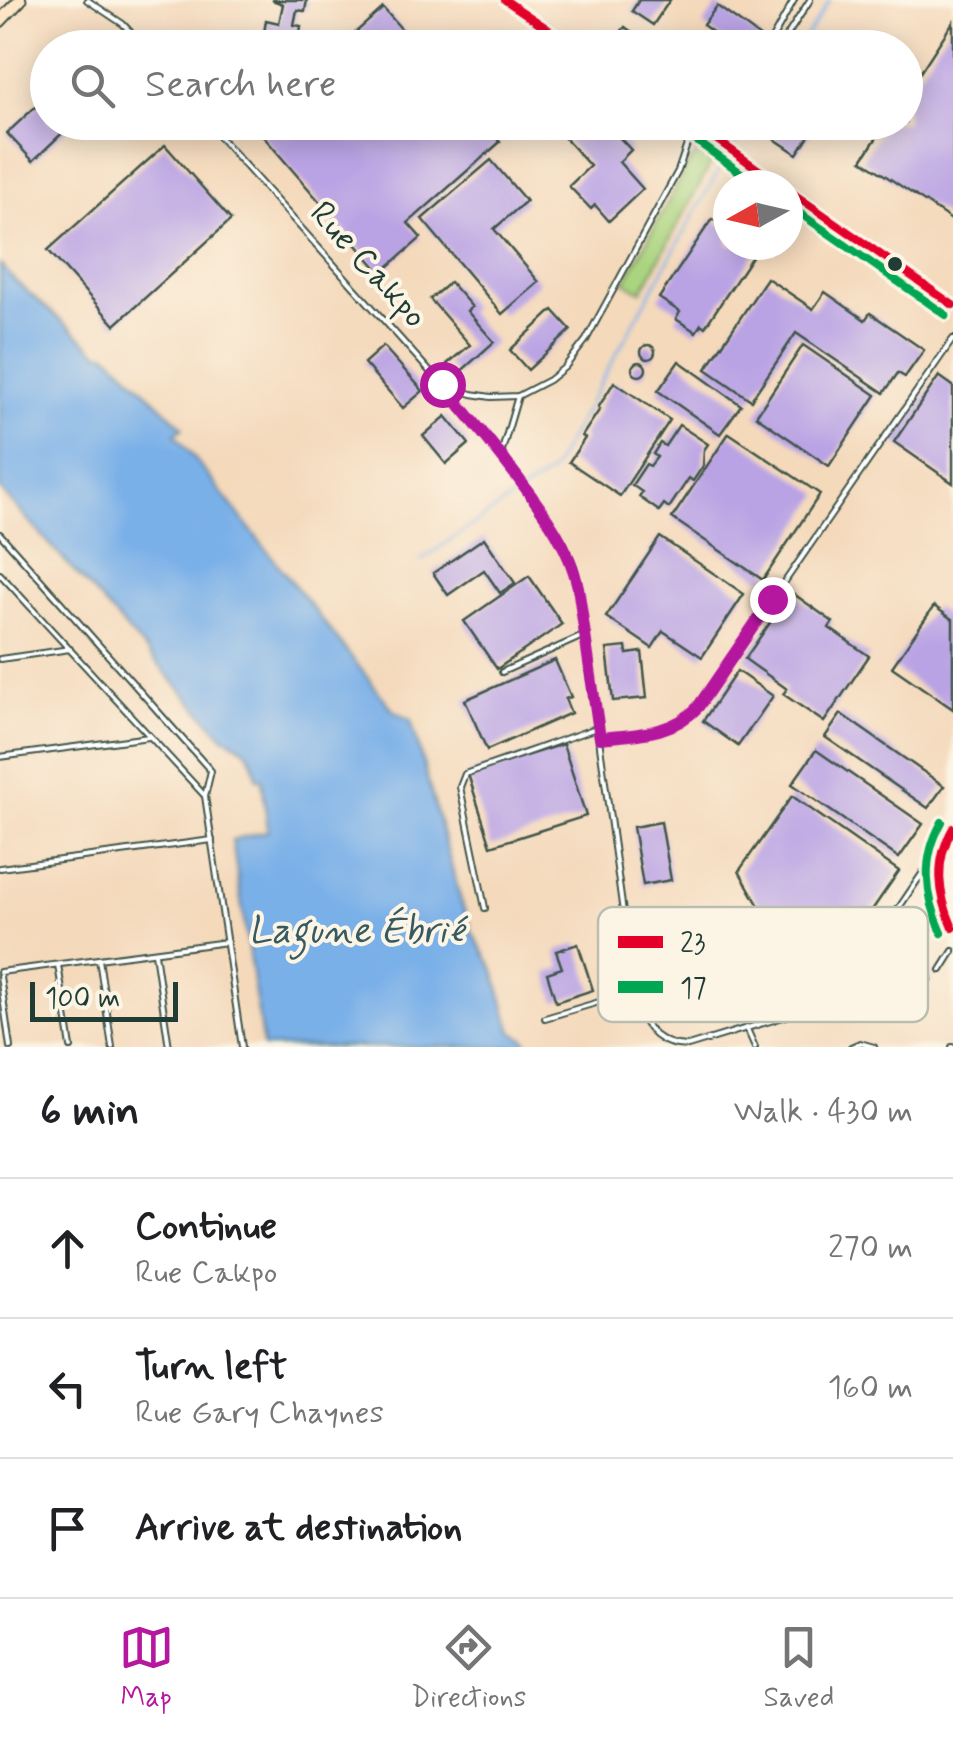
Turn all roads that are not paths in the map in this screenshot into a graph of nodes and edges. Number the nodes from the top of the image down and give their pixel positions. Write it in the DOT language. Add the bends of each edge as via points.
graph roads {
  1 [pos="20,0"];
  2 [pos="87,0"];
  3 [pos="505,0"];
  4 [pos="794,0"];
  5 [pos="810,0"];
  6 [pos="0,20"];
  7 [pos="128,30"];
  8 [pos="550,30"];
  9 [pos="777,30"];
  10 [pos="790,30"];
  11 [pos="222,140"];
  12 [pos="688,140"];
  13 [pos="715,140"];
  14 [pos="718,142"];
  15 [pos="759,170"];
  16 [pos="803,200"];
  17 [pos="953,305"];
  18 [pos="953,339"];
  19 [pos="442,384"];
  20 [pos="518,396"];
  21 [pos="501,454"];
  22 [pos="0,534"];
  23 [pos="0,574"];
  24 [pos="585,635"];
  25 [pos="70,650"];
  26 [pos="0,659"];
  27 [pos="502,672"];
  28 [pos="598,727"];
  29 [pos="151,736"];
  30 [pos="600,738"];
  31 [pos="0,757"];
  32 [pos="206,796"];
  33 [pos="953,828"];
  34 [pos="212,840"];
  35 [pos="943,842"];
  36 [pos="0,868"];
  37 [pos="622,907"];
  38 [pos="900,907"];
  39 [pos="485,908"];
  40 [pos="928,926"];
  41 [pos="953,927"];
  42 [pos="227,942"];
  43 [pos="155,952"];
  44 [pos="953,952"];
  45 [pos="100,959"];
  46 [pos="58,965"];
  47 [pos="940,970"];
  48 [pos="0,974"];
  49 [pos="598,1002"];
  50 [pos="545,1018"];
  51 [pos="645,1022"];
  52 [pos="770,1022"];
  53 [pos="748,1029"];
  54 [pos="10,1047"];
  55 [pos="70,1047"];
  56 [pos="112,1047"];
  57 [pos="168,1047"];
  58 [pos="242,1047"];
  59 [pos="755,1047"];
  60 [pos="850,1047"];
  61 [pos="874,1047"];
  1 -- 6 [label="main road"];
  2 -- 7 [label="lane"];
  3 -- 8 [label="street"];
  4 -- 9 [label="lane"];
  5 -- 10 [label="lane"];
  11 -- 19 [label="lane, Rue Cakpo"];
  12 -- 20 [label="lane" via="586,340 549,380"];
  13 -- 14 [label="street"];
  14 -- 15 [label="street"];
  16 -- 17 [label="street"];
  18 -- 30 [label="lane" via="698,707 674,726"];
  19 -- 20 [label="lane" via="472,394"];
  19 -- 21 [label="lane, Rue Cakpo"];
  20 -- 21 [label="lane"];
  21 -- 24 [label="lane, Rue Cakpo" via="563,542 574,566"];
  22 -- 32 [label="lane" via="206,764"];
  23 -- 25 [label="lane"];
  24 -- 27 [label="lane"];
  24 -- 28 [label="lane, Rue Cakpo"];
  25 -- 26 [label="lane"];
  25 -- 29 [label="lane"];
  28 -- 30 [label="lane, Rue Cakpo"];
  28 -- 39 [label="lane" via="461,780"];
  29 -- 31 [label="lane"];
  29 -- 32 [label="lane"];
  30 -- 37 [label="lane, Rue Cakpo"];
  32 -- 34 [label="lane"];
  33 -- 35 [label="street"];
  34 -- 36 [label="lane"];
  34 -- 42 [label="lane"];
  35 -- 38 [label="lane, Rue Cakpo"];
  35 -- 41 [label="street" via="940,886"];
  40 -- 41 [label="lane"];
  42 -- 43 [label="lane"];
  42 -- 58 [label="lane"];
  43 -- 45 [label="lane"];
  43 -- 57 [label="lane"];
  44 -- 47 [label="lane"];
  45 -- 46 [label="lane"];
  45 -- 56 [label="lane"];
  46 -- 48 [label="lane"];
  46 -- 55 [label="lane"];
  48 -- 54 [label="lane"];
  49 -- 50 [label="lane"];
  51 -- 53 [label="lane, Rue Cakpo" via="675,1046"];
  52 -- 53 [label="lane, Rue Cakpo"];
  53 -- 59 [label="lane"];
  60 -- 61 [label="lane"];
}
